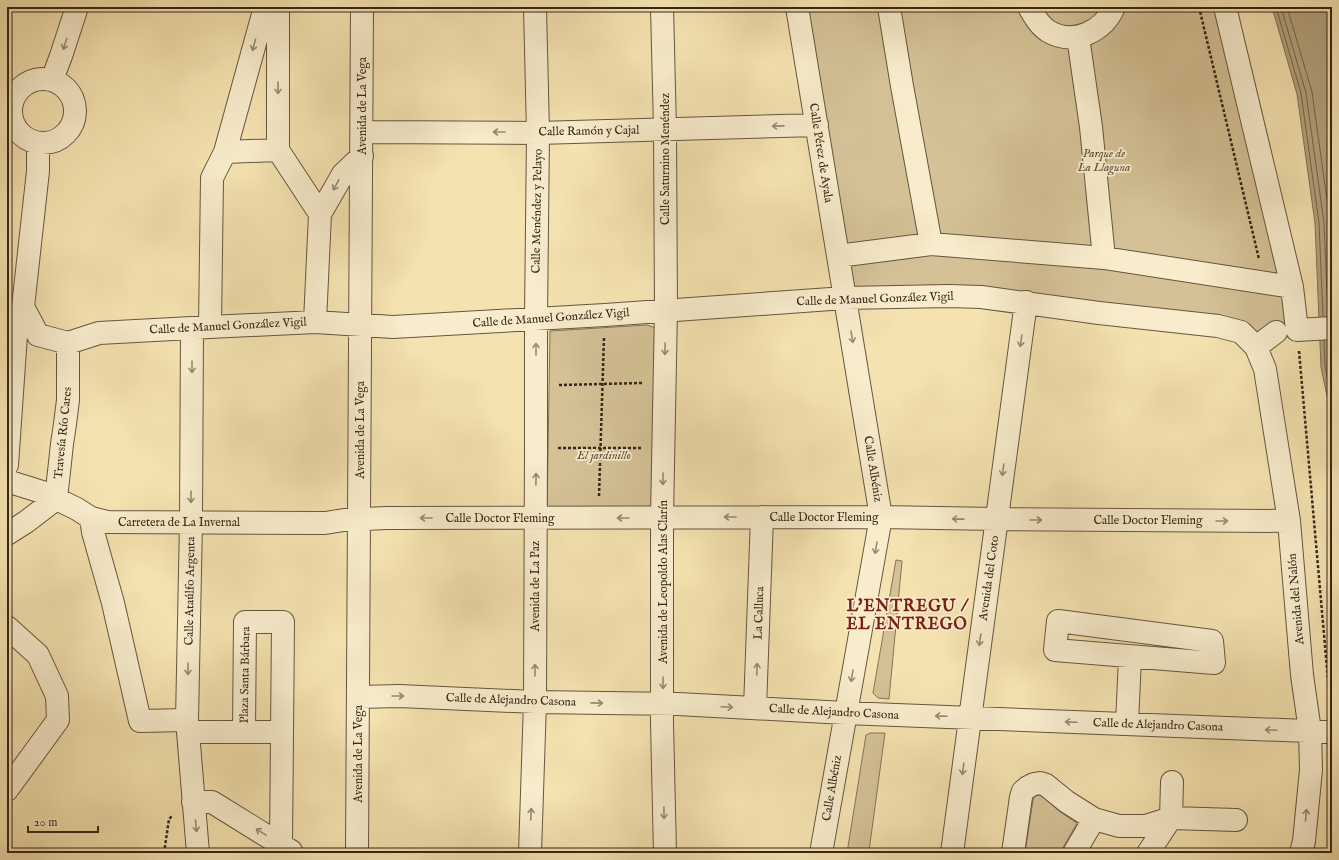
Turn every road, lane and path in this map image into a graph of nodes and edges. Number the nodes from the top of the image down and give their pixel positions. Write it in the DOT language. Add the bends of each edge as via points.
graph roads {
  1 [pos="77,7"];
  2 [pos="265,7"];
  3 [pos="278,7"];
  4 [pos="362,7"];
  5 [pos="535,7"];
  6 [pos="662,7"];
  7 [pos="797,7"];
  8 [pos="889,7"];
  9 [pos="1029,7"];
  10 [pos="1114,7"];
  11 [pos="1199,7"];
  12 [pos="1225,7"];
  13 [pos="1078,37"];
  14 [pos="52,80"];
  15 [pos="9,115"];
  16 [pos="817,125"];
  17 [pos="665,129"];
  18 [pos="362,132"];
  19 [pos="538,133"];
  20 [pos="38,143"];
  21 [pos="278,150"];
  22 [pos="225,152"];
  23 [pos="362,156"];
  24 [pos="320,214"];
  25 [pos="931,244"];
  26 [pos="838,256"];
  27 [pos="1104,258"];
  28 [pos="1265,283"];
  29 [pos="1292,287"];
  30 [pos="845,298"];
  31 [pos="1026,302"];
  32 [pos="23,307"];
  33 [pos="666,310"];
  34 [pos="605,315"];
  35 [pos="536,319"];
  36 [pos="315,322"];
  37 [pos="361,325"];
  38 [pos="201,327"];
  39 [pos="1332,328"];
  40 [pos="1286,331"];
  41 [pos="68,343"];
  42 [pos="1256,347"];
  43 [pos="664,383"];
  44 [pos="603,384"];
  45 [pos="536,385"];
  46 [pos="536,447"];
  47 [pos="664,447"];
  48 [pos="601,448"];
  49 [pos="7,465"];
  50 [pos="7,481"];
  51 [pos="56,499"];
  52 [pos="762,517"];
  53 [pos="881,517"];
  54 [pos="91,518"];
  55 [pos="359,518"];
  56 [pos="535,518"];
  57 [pos="599,518"];
  58 [pos="662,518"];
  59 [pos="997,519"];
  60 [pos="1289,521"];
  61 [pos="191,522"];
  62 [pos="7,534"];
  63 [pos="7,627"];
  64 [pos="1130,657"];
  65 [pos="359,697"];
  66 [pos="1330,698"];
  67 [pos="534,702"];
  68 [pos="663,704"];
  69 [pos="755,708"];
  70 [pos="845,713"];
  71 [pos="970,717"];
  72 [pos="1127,724"];
  73 [pos="187,726"];
  74 [pos="244,731"];
  75 [pos="1310,731"];
  76 [pos="282,732"];
  77 [pos="1332,732"];
  78 [pos="1172,782"];
  79 [pos="7,790"];
  80 [pos="194,802"];
  81 [pos="1171,818"];
  82 [pos="1094,819"];
  83 [pos="1236,820"];
  84 [pos="288,849"];
  85 [pos="198,853"];
  86 [pos="357,853"];
  87 [pos="530,853"];
  88 [pos="665,853"];
  89 [pos="821,853"];
  90 [pos="952,853"];
  91 [pos="1013,853"];
  92 [pos="1074,853"];
  93 [pos="1148,853"];
  94 [pos="1301,853"];
  1 -- 14 [label="street, one-way"];
  2 -- 22 [label="street, Calle Ataúlfo Argenta, one-way"];
  3 -- 21 [label="street, one-way"];
  4 -- 18 [label="street, Avenida de La Vega"];
  5 -- 19 [label="street, Calle Menéndez y Pelayo"];
  6 -- 17 [label="street, Calle Saturnino Menéndez"];
  7 -- 16 [label="street, Calle Pérez de Ayala"];
  8 -- 25 [label="street"];
  9 -- 13 [label="street" via="1036,21 1048,31"];
  10 -- 13 [label="street" via="1106,22 1093,32"];
  11 -- 28 [label="path"];
  12 -- 29 [label="street"];
  13 -- 27 [label="street" via="1091,127"];
  14 -- 15 [label="street" via="39,79 22,87 12,102"];
  14 -- 20 [label="street" via="71,95 75,107 74,120 68,131 58,140"];
  15 -- 20 [label="street" via="14,127 23,136"];
  16 -- 17 [label="street, Calle Ramón y Cajal, one-way"];
  16 -- 26 [label="street, Calle Pérez de Ayala"];
  17 -- 19 [label="street, Calle Ramón y Cajal"];
  17 -- 33 [label="street, Calle Saturnino Menéndez"];
  19 -- 18 [label="street, Calle Ramón y Cajal, one-way"];
  18 -- 23 [label="street, Avenida de La Vega"];
  19 -- 35 [label="street, Calle Menéndez y Pelayo"];
  20 -- 32 [label="street" via="38,170"];
  21 -- 22 [label="street"];
  21 -- 24 [label="street"];
  22 -- 38 [label="street, Calle Ataúlfo Argenta" via="212,178"];
  23 -- 24 [label="street, one-way" via="343,174"];
  23 -- 37 [label="street, Avenida de La Vega"];
  24 -- 36 [label="street"];
  25 -- 26 [label="street"];
  25 -- 27 [label="street"];
  26 -- 30 [label="street, Calle Pérez de Ayala"];
  27 -- 28 [label="street"];
  28 -- 29 [label="street"];
  29 -- 40 [label="street"];
  30 -- 31 [label="street, Calle de Manuel González Vigil" via="949,296"];
  30 -- 33 [label="street, Calle de Manuel González Vigil"];
  30 -- 53 [label="street, Calle Albéniz, one-way"];
  31 -- 42 [label="street, Calle de Manuel González Vigil" via="1218,326 1241,332"];
  31 -- 59 [label="street, Avenida del Coto, one-way"];
  32 -- 41 [label="street" via="38,335"];
  32 -- 49 [label="street" via="16,336"];
  33 -- 34 [label="street, Calle de Manuel González Vigil"];
  33 -- 43 [label="street, Avenida de Leopoldo Alas Clarín, one-way"];
  34 -- 35 [label="street, Calle de Manuel González Vigil"];
  34 -- 44 [label="path"];
  35 -- 37 [label="street, Calle de Manuel González Vigil" via="393,327"];
  45 -- 35 [label="street, Avenida de La Paz, one-way"];
  36 -- 37 [label="street, Calle de Manuel González Vigil"];
  36 -- 38 [label="street, Calle de Manuel González Vigil"];
  37 -- 55 [label="street, Avenida de La Vega"];
  38 -- 41 [label="street, Calle de Manuel González Vigil" via="99,333"];
  38 -- 61 [label="street, Calle Ataúlfo Argenta, one-way"];
  39 -- 40 [label="street"];
  40 -- 42 [label="street"];
  40 -- 66 [label="path"];
  41 -- 51 [label="street, Travesía Río Cares" via="68,400"];
  42 -- 60 [label="street, Avenida del Nalón" via="1264,369"];
  43 -- 44 [label="path"];
  43 -- 47 [label="street, Avenida de Leopoldo Alas Clarín"];
  44 -- 45 [label="path"];
  44 -- 48 [label="path"];
  45 -- 46 [label="street, Avenida de La Paz"];
  46 -- 48 [label="path"];
  56 -- 46 [label="street, Avenida de La Paz, one-way"];
  47 -- 48 [label="path"];
  47 -- 58 [label="street, Avenida de Leopoldo Alas Clarín, one-way"];
  48 -- 57 [label="path"];
  50 -- 51 [label="street, Carretera de La Invernal"];
  51 -- 54 [label="street, Carretera de La Invernal"];
  51 -- 62 [label="street"];
  52 -- 53 [label="street, Calle Doctor Fleming"];
  52 -- 58 [label="street, Calle Doctor Fleming, one-way"];
  69 -- 52 [label="street, La Calluca, one-way"];
  59 -- 53 [label="street, Calle Doctor Fleming, one-way"];
  53 -- 70 [label="street, Calle Albéniz, one-way"];
  54 -- 61 [label="street, Carretera de La Invernal" via="107,522"];
  54 -- 73 [label="street, Plaza Santa Bárbara" via="92,532 113,603 140,721"];
  56 -- 55 [label="street, Calle Doctor Fleming, one-way"];
  55 -- 61 [label="street, Carretera de La Invernal" via="324,523"];
  55 -- 65 [label="street, Avenida de La Vega"];
  56 -- 57 [label="street, Calle Doctor Fleming"];
  67 -- 56 [label="street, Avenida de La Paz, one-way"];
  58 -- 57 [label="street, Calle Doctor Fleming, one-way"];
  58 -- 68 [label="street, Avenida de Leopoldo Alas Clarín, one-way"];
  59 -- 60 [label="street, Calle Doctor Fleming, one-way"];
  59 -- 71 [label="street, Avenida del Coto, one-way"];
  60 -- 75 [label="street, Avenida del Nalón" via="1302,675"];
  61 -- 73 [label="street, Calle Ataúlfo Argenta, one-way"];
  63 -- 79 [label="street" via="38,655 57,696 58,720"];
  64 -- 64 [label="street" via="1145,658 1214,663 1212,641 1058,620 1055,650"];
  64 -- 72 [label="street"];
  65 -- 67 [label="street, Calle de Alejandro Casona, one-way" via="399,696"];
  65 -- 86 [label="street, Avenida de La Vega"];
  67 -- 68 [label="street, Calle de Alejandro Casona, one-way"];
  87 -- 67 [label="street, Avenida de La Paz, one-way"];
  68 -- 69 [label="street, Calle de Alejandro Casona, one-way"];
  68 -- 88 [label="street, Avenida de Leopoldo Alas Clarín, one-way"];
  69 -- 70 [label="street, Calle de Alejandro Casona"];
  71 -- 70 [label="street, Calle de Alejandro Casona, one-way"];
  70 -- 89 [label="street, Calle Albéniz"];
  72 -- 71 [label="street, Calle de Alejandro Casona, one-way"];
  71 -- 90 [label="street, Avenida del Coto, one-way"];
  75 -- 72 [label="street, Calle de Alejandro Casona, one-way"];
  73 -- 74 [label="street, Plaza Santa Bárbara"];
  73 -- 80 [label="street, Calle Ataúlfo Argenta"];
  74 -- 76 [label="street, Plaza Santa Bárbara"];
  74 -- 76 [label="street, Plaza Santa Bárbara" via="245,622 283,622"];
  75 -- 77 [label="street, Calle de Alejandro Casona"];
  94 -- 75 [label="street, Avenida del Nalón, one-way" via="1311,770"];
  76 -- 84 [label="street, Plaza Santa Bárbara"];
  78 -- 81 [label="street"];
  84 -- 80 [label="street, Plaza Santa Bárbara, one-way" via="212,802"];
  80 -- 85 [label="street, Calle Ataúlfo Argenta, one-way"];
  81 -- 82 [label="street" via="1146,826 1119,826"];
  81 -- 83 [label="street"];
  81 -- 93 [label="street"];
  82 -- 91 [label="street" via="1046,785 1034,784 1023,791 1021,797"];
  82 -- 92 [label="street"];
}
